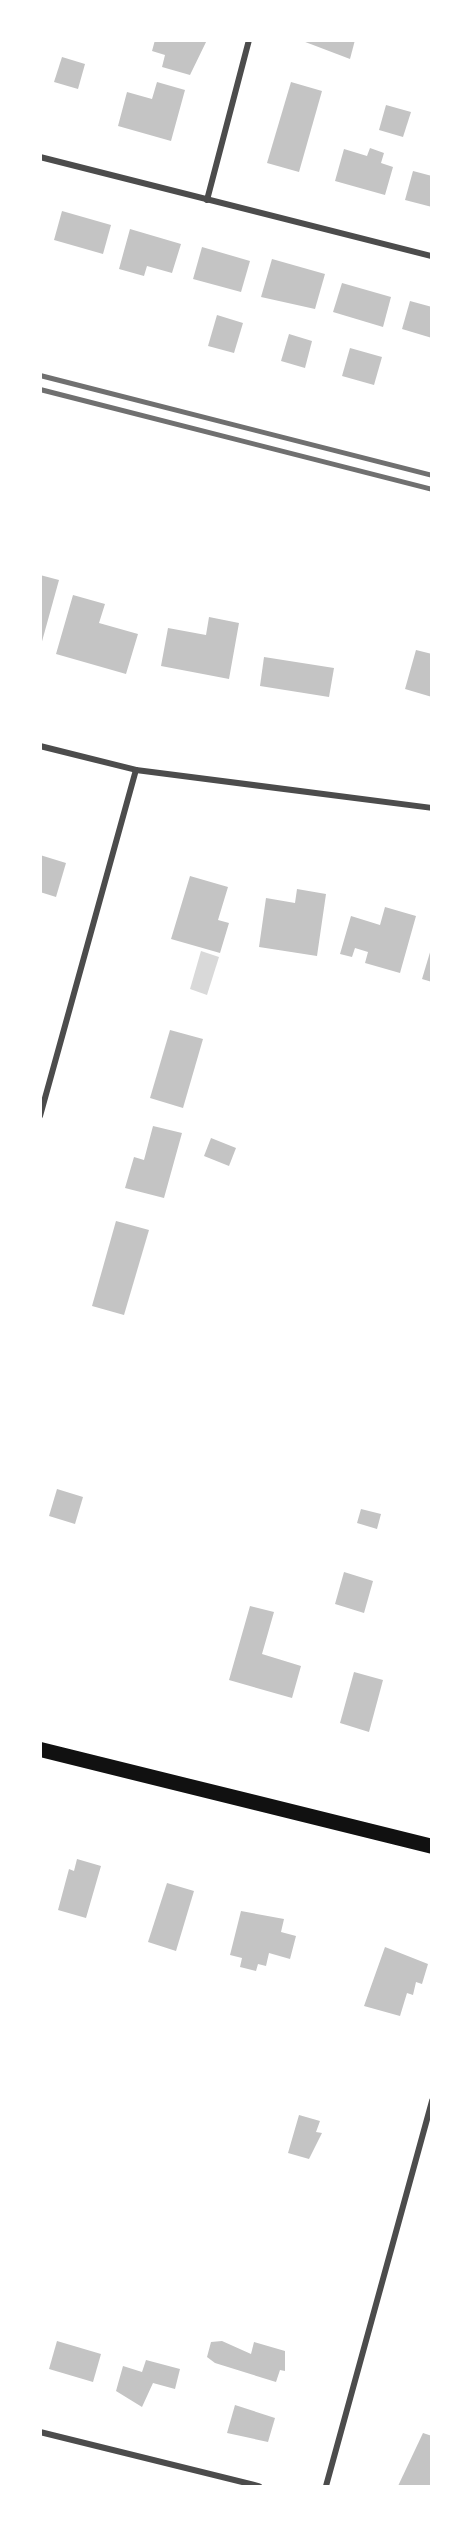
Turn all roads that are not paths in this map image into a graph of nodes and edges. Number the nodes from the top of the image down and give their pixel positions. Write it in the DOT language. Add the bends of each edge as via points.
graph roads {
  1 [pos="249,40"];
  2 [pos="40,156"];
  3 [pos="207,200"];
  4 [pos="432,256"];
  5 [pos="40,746"];
  6 [pos="136,770"];
  7 [pos="432,808"];
  8 [pos="40,1116"];
  9 [pos="40,1749"];
  10 [pos="432,1846"];
  11 [pos="432,2100"];
  12 [pos="40,2432"];
  13 [pos="259,2487"];
  14 [pos="326,2487"];
  1 -- 3 [label="street"];
  2 -- 3 [label="street"];
  3 -- 4 [label="street"];
  5 -- 6 [label="street"];
  6 -- 7 [label="street"];
  6 -- 8 [label="street"];
  9 -- 10 [label="main road"];
  11 -- 14 [label="street"];
  12 -- 13 [label="street"];
}
